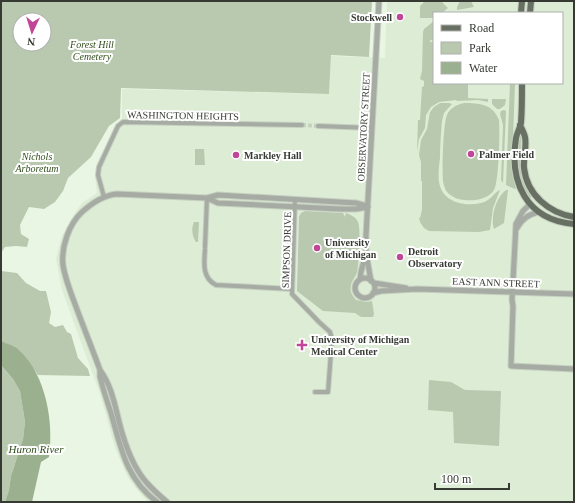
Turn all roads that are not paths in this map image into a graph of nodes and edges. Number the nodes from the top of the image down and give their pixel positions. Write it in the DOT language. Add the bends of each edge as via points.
graph roads {
  1 [pos="379,1"];
  2 [pos="522,1"];
  3 [pos="531,1"];
  4 [pos="521,12"];
  5 [pos="530,12"];
  6 [pos="522,84"];
  7 [pos="302,125"];
  8 [pos="520,125"];
  9 [pos="318,126"];
  10 [pos="372,128"];
  11 [pos="104,197"];
  12 [pos="207,198"];
  13 [pos="295,199"];
  14 [pos="530,204"];
  15 [pos="544,206"];
  16 [pos="295,207"];
  17 [pos="368,207"];
  18 [pos="538,212"];
  19 [pos="574,216"];
  20 [pos="574,224"];
  21 [pos="515,235"];
  22 [pos="366,253"];
  23 [pos="360,280"];
  24 [pos="373,282"];
  25 [pos="292,289"];
  26 [pos="417,289"];
  27 [pos="513,292"];
  28 [pos="373,293"];
  29 [pos="574,294"];
  30 [pos="574,369"];
  31 [pos="100,370"];
  32 [pos="315,392"];
  33 [pos="157,502"];
  34 [pos="167,502"];
  1 -- 10 [label="street, OBSERVATORY STREET"];
  2 -- 4 [label="main road"];
  3 -- 5 [label="main road"];
  6 -- 8 [label="main road"];
  7 -- 11 [label="street, WASHINGTON HEIGHTS" via="123,122 118,126 99,167 98,175"];
  8 -- 14 [label="main road" via="516,137 515,168 519,185"];
  8 -- 15 [label="main road" via="525,137 524,162 527,181"];
  9 -- 10 [label="street"];
  10 -- 17 [label="street, OBSERVATORY STREET"];
  11 -- 12 [label="street" via="123,193"];
  11 -- 31 [label="street" via="92,203 75,219 63,250 65,273"];
  12 -- 13 [label="street" via="218,195"];
  12 -- 16 [label="street" via="218,203"];
  12 -- 25 [label="street" via="205,271 212,283"];
  13 -- 16 [label="street, SIMPSON DRIVE"];
  13 -- 17 [label="street" via="356,203"];
  14 -- 15 [label="main road" via="534,202"];
  14 -- 18 [label="main road"];
  14 -- 21 [label="street" via="516,224"];
  15 -- 19 [label="main road" via="558,213"];
  16 -- 17 [label="street"];
  16 -- 25 [label="street, SIMPSON DRIVE"];
  17 -- 22 [label="street, OBSERVATORY STREET"];
  18 -- 20 [label="main road" via="558,222"];
  18 -- 21 [label="street" via="523,219"];
  21 -- 27 [label="street"];
  22 -- 23 [label="street, OBSERVATORY STREET"];
  22 -- 24 [label="street, OBSERVATORY STREET"];
  23 -- 24 [label="street" via="366,278"];
  23 -- 28 [label="street" via="355,287 358,295 365,298"];
  24 -- 26 [label="street, EAST ANN STREET"];
  24 -- 28 [label="street"];
  25 -- 32 [label="street, SIMPSON DRIVE" via="294,297 330,332 332,339 328,392"];
  26 -- 27 [label="street, EAST ANN STREET"];
  26 -- 28 [label="street, EAST ANN STREET"];
  27 -- 29 [label="street, EAST ANN STREET"];
  27 -- 30 [label="street" via="511,366"];
  31 -- 33 [label="street" via="101,382 127,465 139,486"];
  31 -- 34 [label="street" via="112,394 123,436 132,458 146,482"];
}
